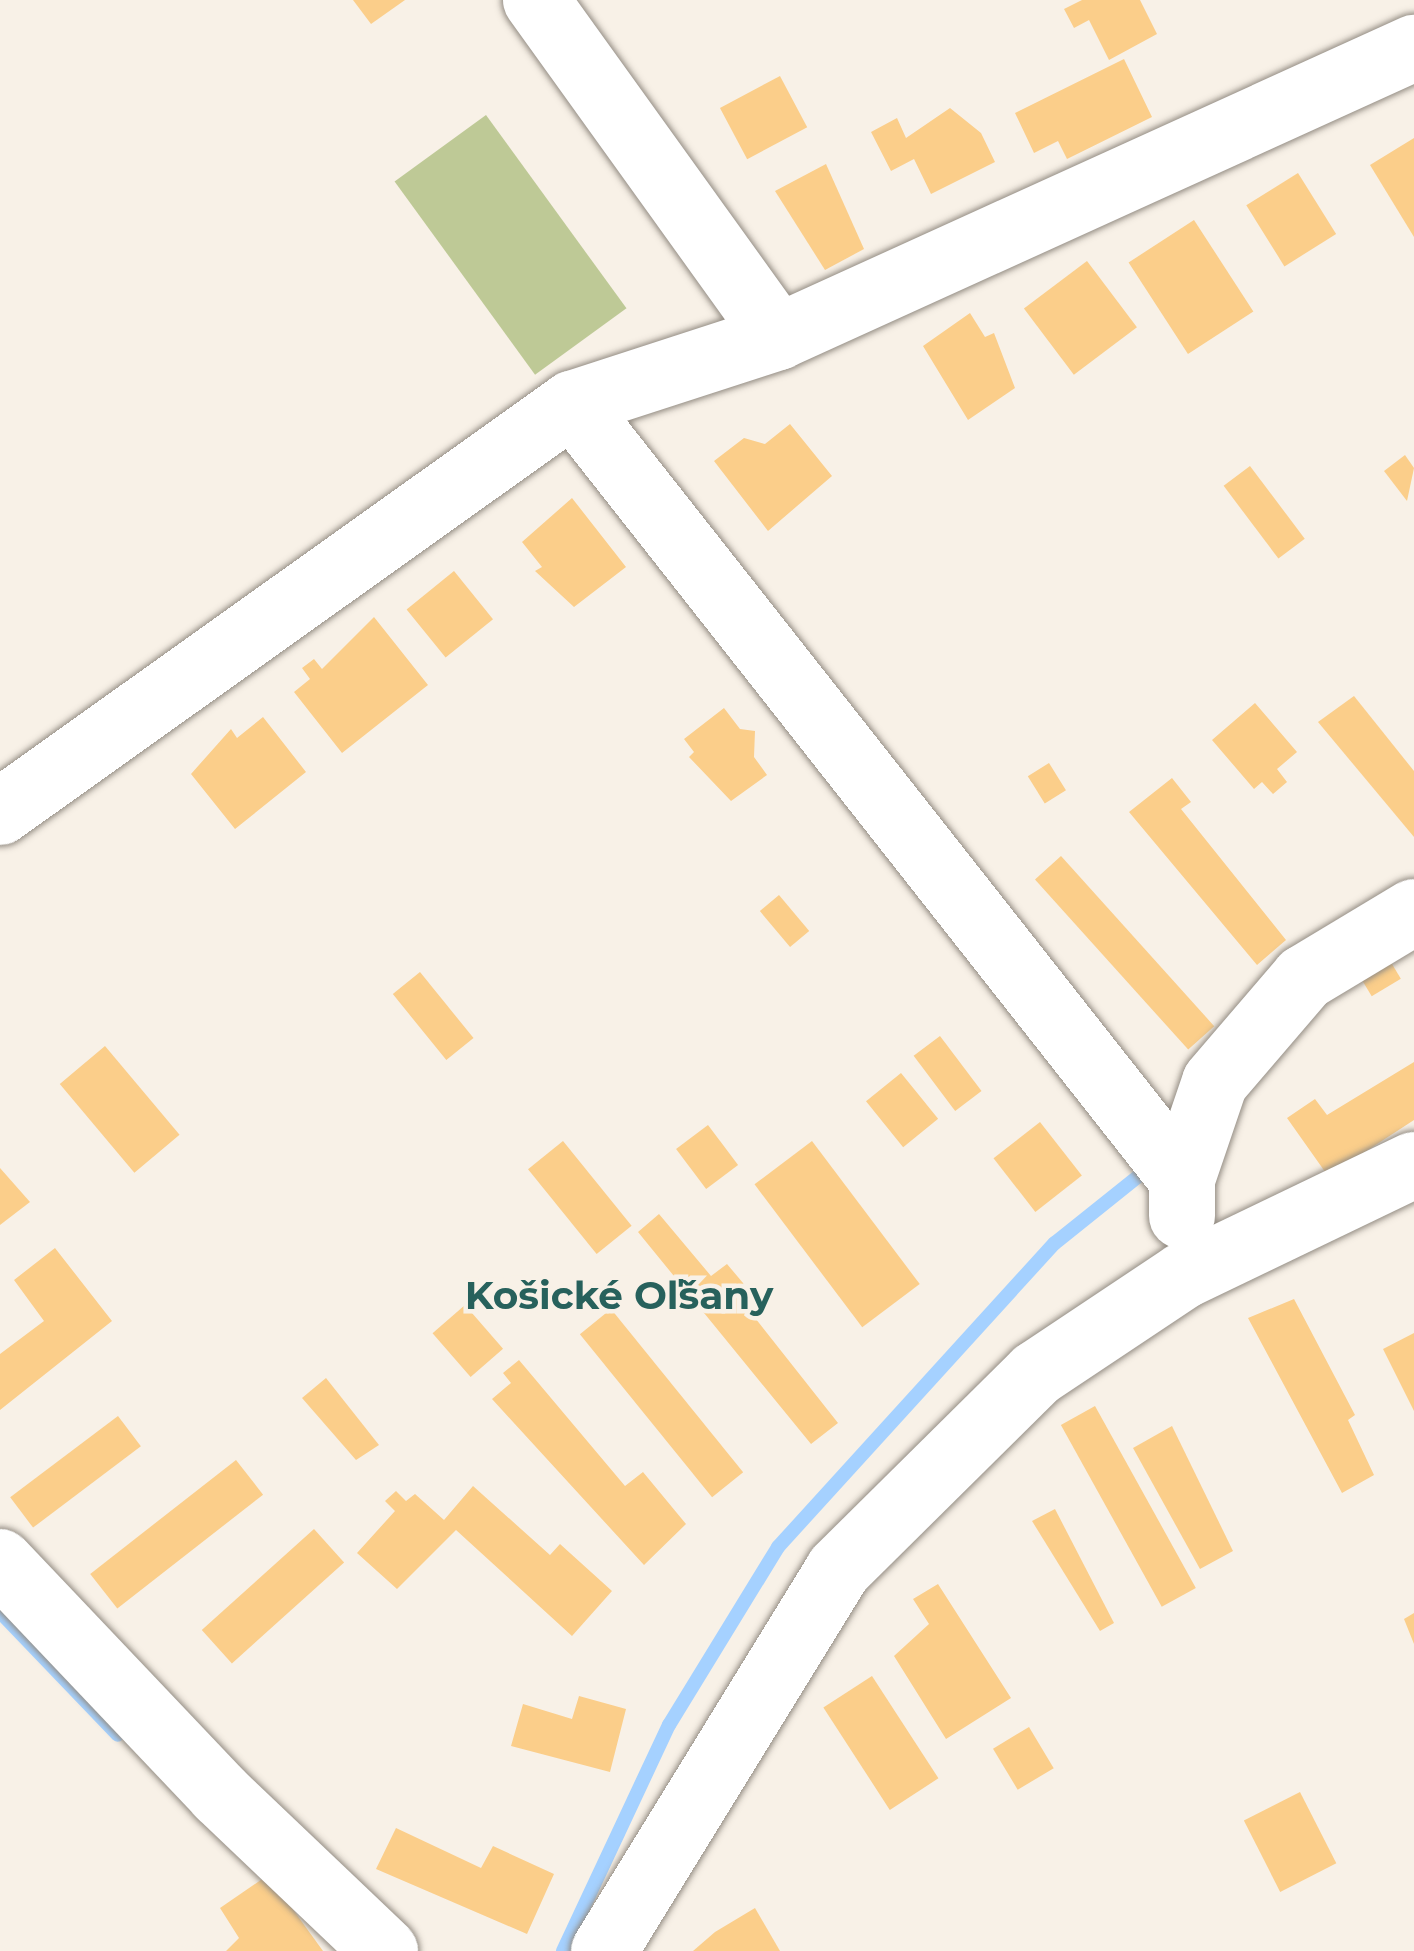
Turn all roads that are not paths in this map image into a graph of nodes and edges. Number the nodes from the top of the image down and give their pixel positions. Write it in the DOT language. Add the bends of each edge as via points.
graph roads {
  1 [pos="536,0"];
  2 [pos="1414,48"];
  3 [pos="778,337"];
  4 [pos="572,404"];
  5 [pos="0,812"];
  6 [pos="1414,912"];
  7 [pos="1414,1166"];
  8 [pos="1182,1179"];
  9 [pos="1183,1276"];
  10 [pos="0,1562"];
  11 [pos="385,1951"];
  12 [pos="604,1951"];
  1 -- 3 [label="street"];
  2 -- 3 [label="street"];
  3 -- 4 [label="street"];
  4 -- 5 [label="street"];
  4 -- 8 [label="street"];
  6 -- 8 [label="street" via="1304,978 1215,1082"];
  7 -- 9 [label="street"];
  8 -- 9 [label="street"];
  9 -- 12 [label="street" via="1036,1374 838,1570"];
  10 -- 11 [label="street" via="220,1794"];
}
